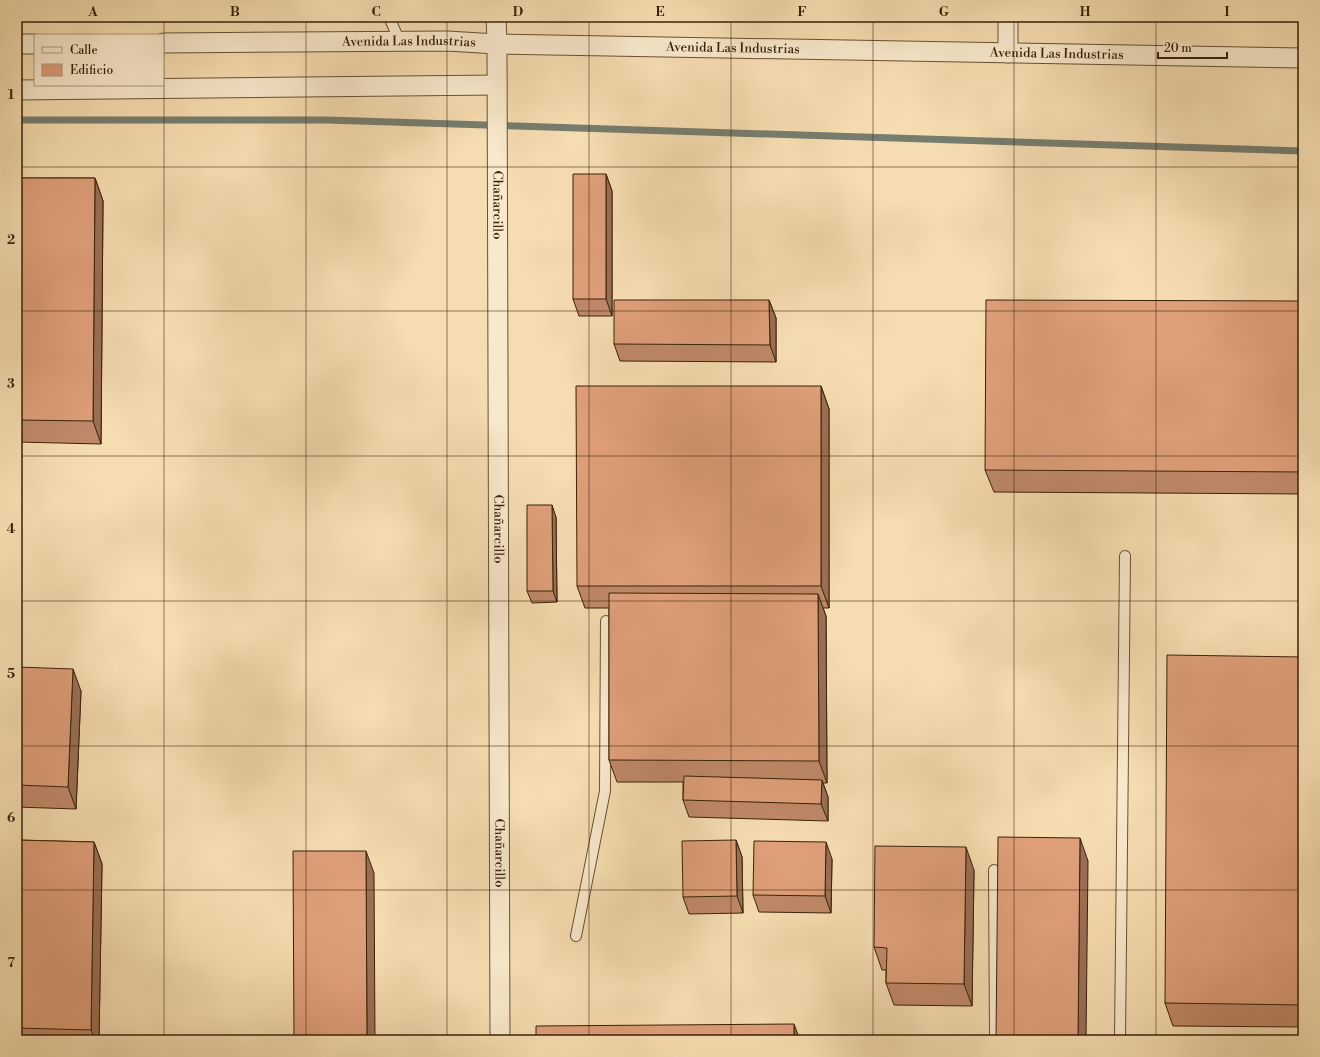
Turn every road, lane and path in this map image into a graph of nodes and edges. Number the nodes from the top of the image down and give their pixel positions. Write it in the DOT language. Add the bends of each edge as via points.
graph roads {
  1 [pos="389,17"];
  2 [pos="496,17"];
  3 [pos="1008,17"];
  4 [pos="400,42"];
  5 [pos="164,43"];
  6 [pos="17,44"];
  7 [pos="34,44"];
  8 [pos="497,44"];
  9 [pos="1008,53"];
  10 [pos="1303,58"];
  11 [pos="497,85"];
  12 [pos="17,90"];
  13 [pos="1125,556"];
  14 [pos="606,621"];
  15 [pos="994,870"];
  16 [pos="576,936"];
  17 [pos="500,1040"];
  18 [pos="995,1040"];
  19 [pos="1120,1040"];
  1 -- 4 [label="lane"];
  2 -- 8 [label="street, Chañarcillo"];
  3 -- 9 [label="street"];
  4 -- 5 [label="street, Avenida Las Industrias"];
  4 -- 8 [label="street, Avenida Las Industrias"];
  6 -- 7 [label="street"];
  8 -- 9 [label="street, Avenida Las Industrias"];
  8 -- 11 [label="street, Chañarcillo"];
  9 -- 10 [label="street, Avenida Las Industrias"];
  11 -- 12 [label="street"];
  11 -- 17 [label="street, Chañarcillo"];
  13 -- 19 [label="lane"];
  14 -- 16 [label="lane" via="605,791"];
  15 -- 18 [label="lane"];
}
